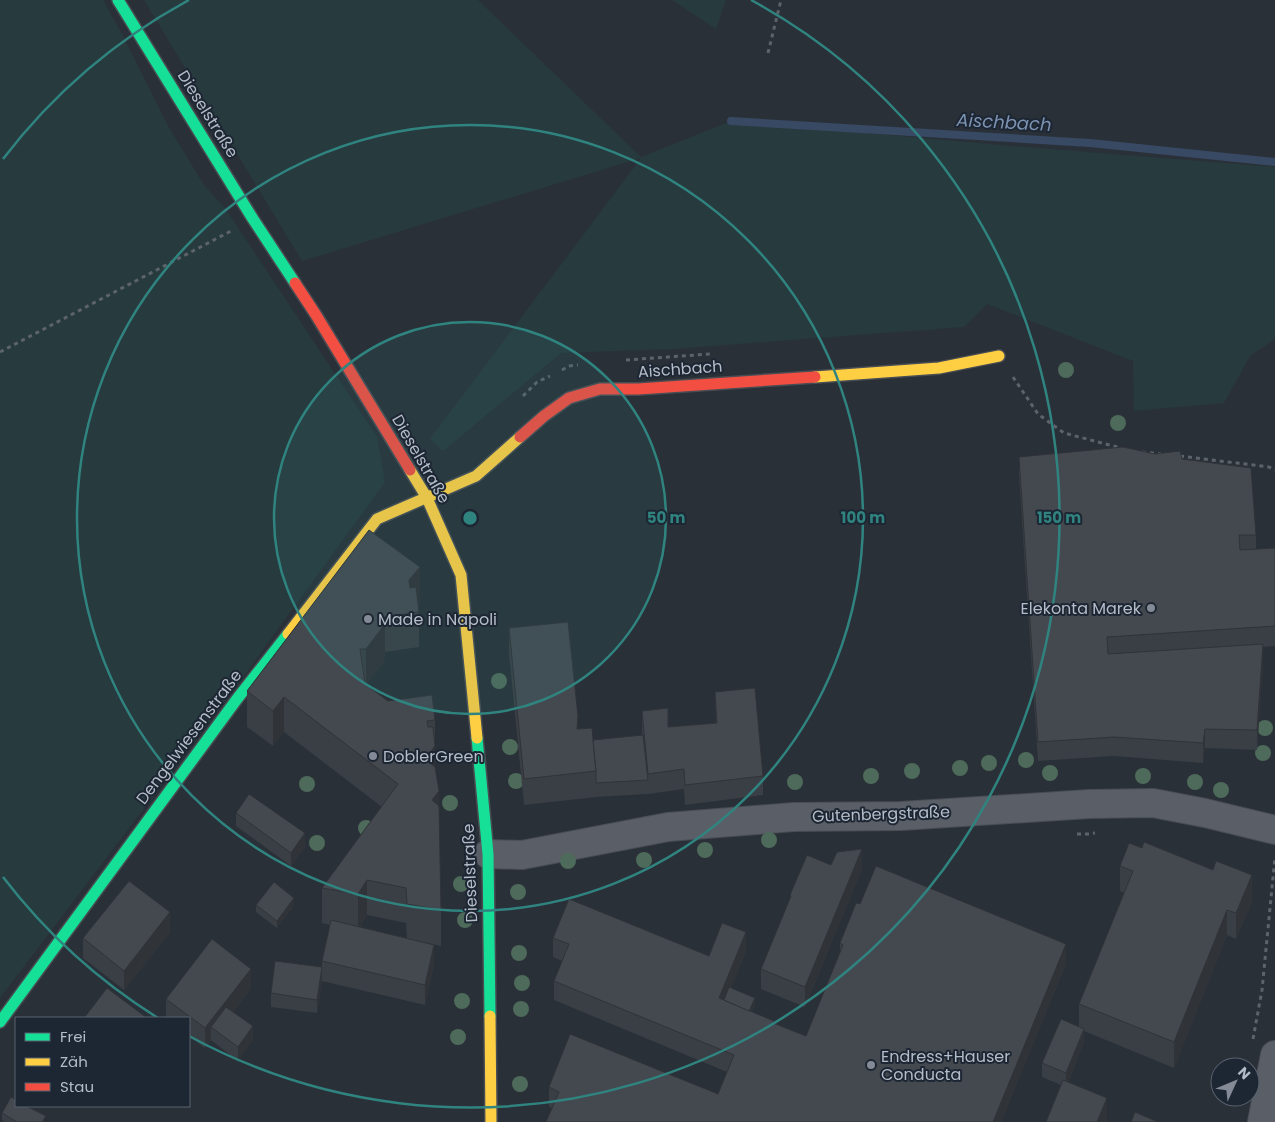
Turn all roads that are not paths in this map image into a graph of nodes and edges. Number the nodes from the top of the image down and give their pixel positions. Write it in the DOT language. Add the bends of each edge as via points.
graph roads {
  1 [pos="118,0"];
  2 [pos="999,356"];
  3 [pos="427,498"];
  4 [pos="1275,830"];
  5 [pos="488,854"];
  6 [pos="0,1022"];
  7 [pos="1263,1052"];
  8 [pos="491,1122"];
  9 [pos="1262,1122"];
  1 -- 3 [label="street, Dieselstraße"];
  2 -- 3 [label="street, Aischbach" via="939,368 600,389 569,398 476,476"];
  3 -- 5 [label="street, Dieselstraße" via="461,575"];
  3 -- 6 [label="street, Dengelwiesenstraße" via="377,519 237,699"];
  4 -- 5 [label="street, Gutenbergstraße" via="1153,803 1088,804 901,816 794,817 668,827 522,855"];
  5 -- 8 [label="street, Dieselstraße"];
  7 -- 9 [label="street"];
}
